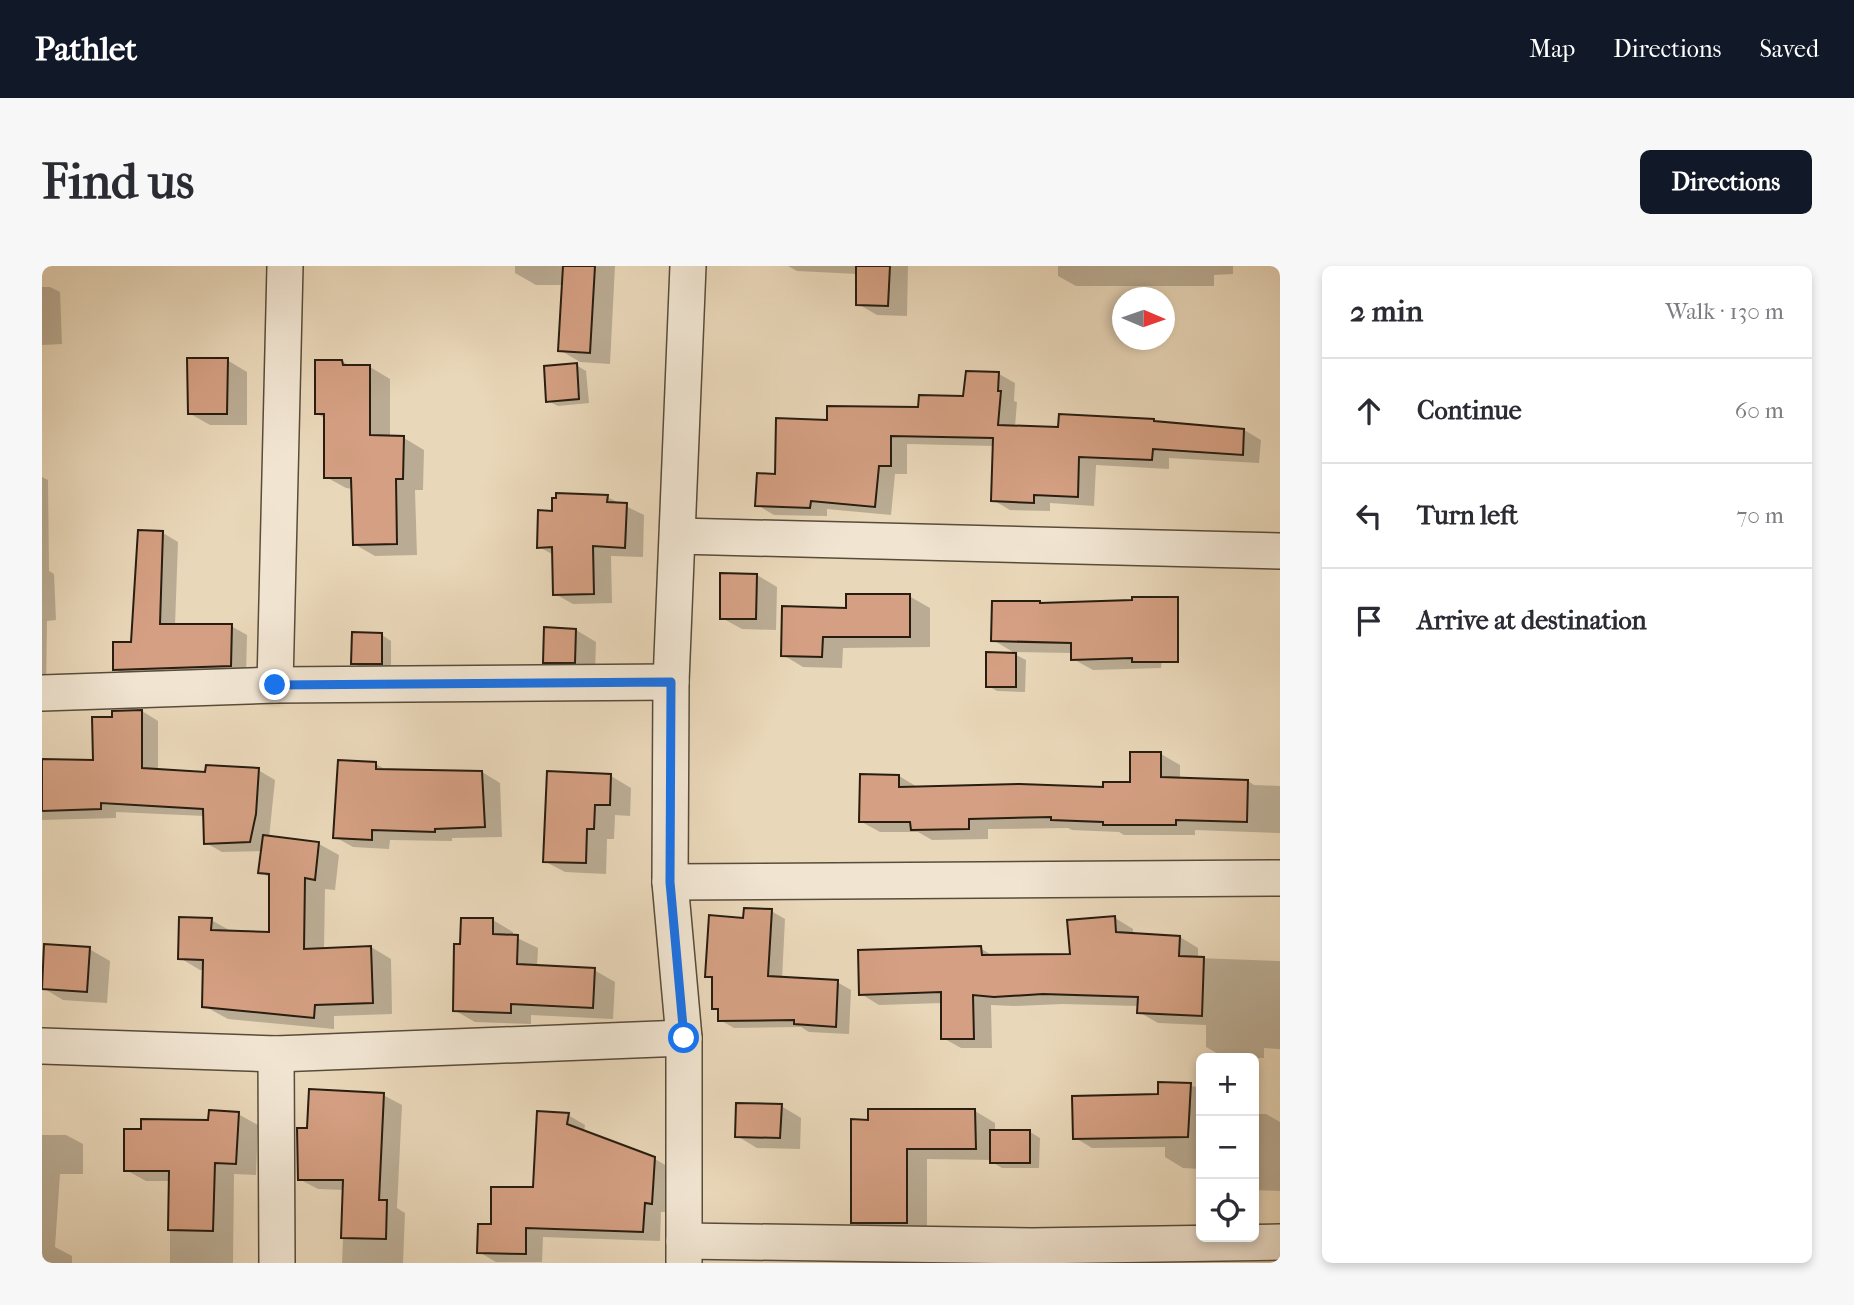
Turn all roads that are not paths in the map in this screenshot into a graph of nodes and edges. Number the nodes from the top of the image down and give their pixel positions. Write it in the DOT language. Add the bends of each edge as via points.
graph roads {
  1 [pos="285,266"];
  2 [pos="688,266"];
  3 [pos="678,536"];
  4 [pos="1280,551"];
  5 [pos="671,682"];
  6 [pos="275,685"];
  7 [pos="42,693"];
  8 [pos="1280,878"];
  9 [pos="670,882"];
  10 [pos="684,1038"];
  11 [pos="42,1046"];
  12 [pos="276,1054"];
  13 [pos="1280,1242"];
  14 [pos="684,1252"];
  15 [pos="888,1253"];
  16 [pos="1031,1254"];
  17 [pos="276,1263"];
  1 -- 6 [label="street"];
  2 -- 3 [label="street"];
  3 -- 4 [label="street"];
  3 -- 5 [label="street"];
  5 -- 6 [label="street"];
  5 -- 9 [label="street"];
  6 -- 7 [label="street"];
  8 -- 9 [label="street"];
  9 -- 10 [label="street"];
  10 -- 12 [label="street"];
  10 -- 14 [label="street"];
  11 -- 12 [label="street"];
  12 -- 17 [label="street"];
  13 -- 16 [label="street"];
  14 -- 15 [label="street"];
  15 -- 16 [label="street"];
}
